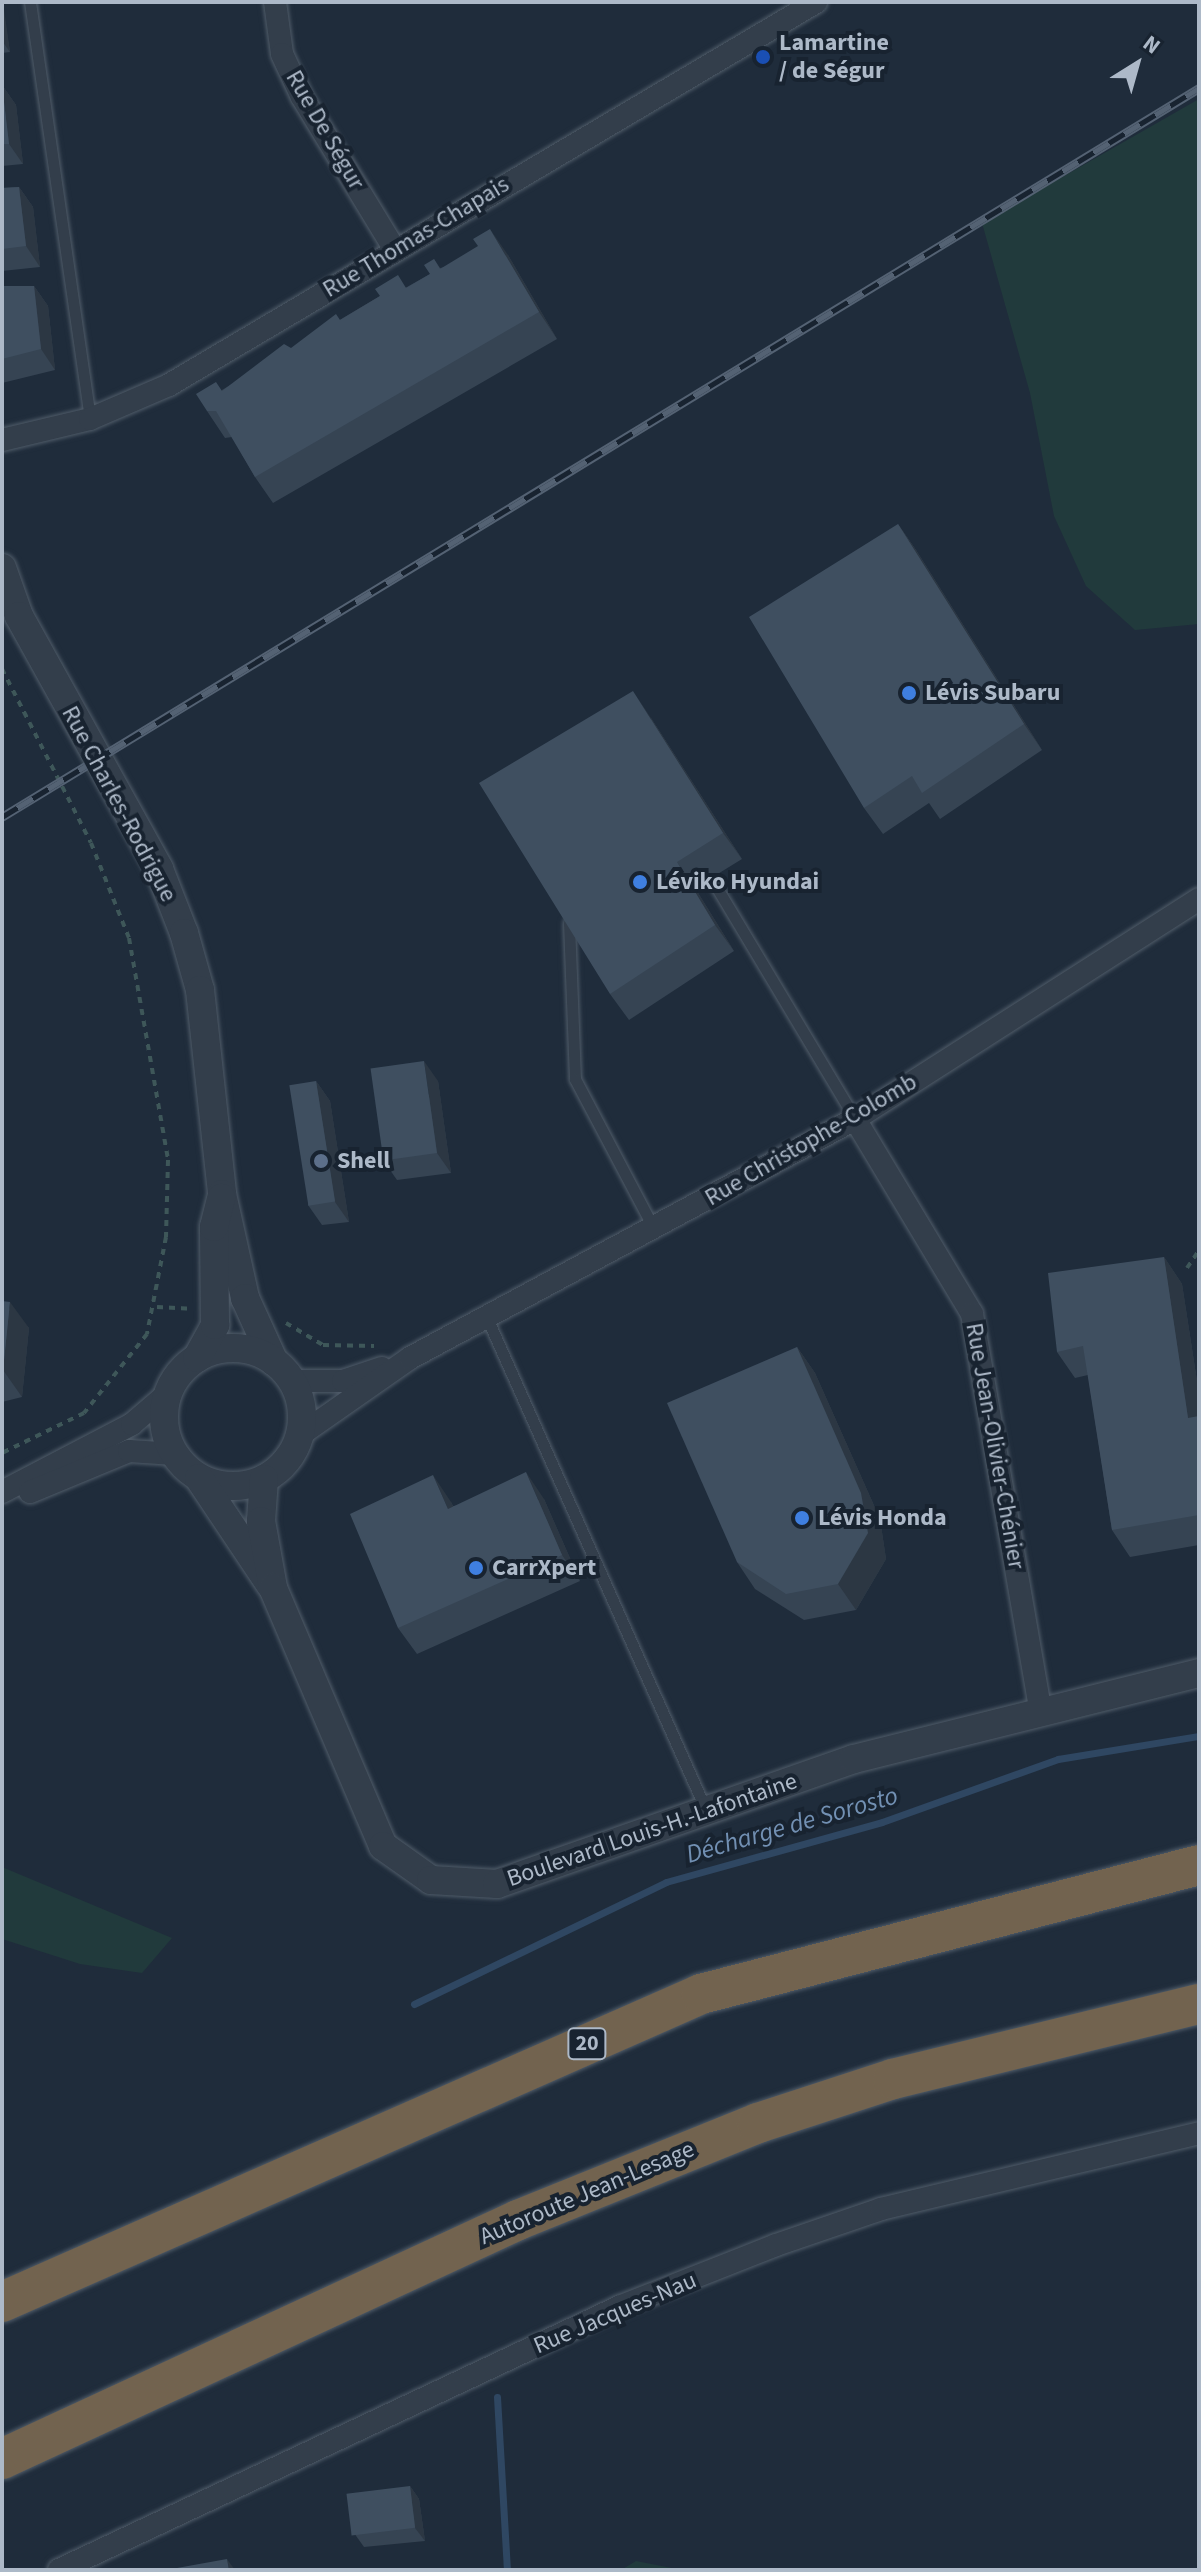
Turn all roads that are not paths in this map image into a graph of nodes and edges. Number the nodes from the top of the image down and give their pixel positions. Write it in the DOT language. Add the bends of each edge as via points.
graph roads {
  1 [pos="30,2"];
  2 [pos="275,2"];
  3 [pos="816,2"];
  4 [pos="395,250"];
  5 [pos="90,419"];
  6 [pos="2,440"];
  7 [pos="2,568"];
  8 [pos="711,878"];
  9 [pos="1199,899"];
  10 [pos="569,923"];
  11 [pos="855,1119"];
  12 [pos="222,1194"];
  13 [pos="654,1229"];
  14 [pos="487,1318"];
  15 [pos="197,1358"];
  16 [pos="410,1358"];
  17 [pos="283,1371"];
  18 [pos="167,1394"];
  19 [pos="300,1435"];
  20 [pos="175,1454"];
  21 [pos="199,1478"];
  22 [pos="264,1479"];
  23 [pos="2,1492"];
  24 [pos="2,1500"];
  25 [pos="273,1588"];
  26 [pos="1199,1673"];
  27 [pos="1040,1708"];
  28 [pos="706,1810"];
  29 [pos="1199,1865"];
  30 [pos="1199,2004"];
  31 [pos="1199,2133"];
  32 [pos="2,2302"];
  33 [pos="2,2459"];
  34 [pos="59,2570"];
  1 -- 5 [label="lane"];
  2 -- 4 [label="street, Rue De Ségur" via="282,54 302,97"];
  3 -- 4 [label="street, Rue Thomas-Chapais"];
  4 -- 5 [label="street, Rue Thomas-Chapais" via="169,385"];
  5 -- 6 [label="street, Rue Thomas-Chapais"];
  7 -- 12 [label="street, Rue Charles-Rodrigue" via="19,616 159,869 184,933 200,990"];
  8 -- 11 [label="lane"];
  9 -- 11 [label="street, Rue Christophe-Colomb"];
  10 -- 13 [label="lane" via="575,1079"];
  11 -- 13 [label="street, Rue Christophe-Colomb"];
  11 -- 27 [label="street, Rue Jean-Olivier-Chénier" via="972,1314"];
  12 -- 15 [label="street, Rue Charles-Rodrigue" via="214,1227 215,1325"];
  12 -- 17 [label="street, Rue Charles-Rodrigue" via="245,1298"];
  13 -- 14 [label="street, Rue Christophe-Colomb"];
  14 -- 16 [label="street, Rue Christophe-Colomb"];
  14 -- 28 [label="lane"];
  15 -- 17 [label="street" via="234,1347"];
  15 -- 18 [label="street"];
  16 -- 17 [label="street, Rue Christophe-Colomb" via="343,1381"];
  16 -- 19 [label="street, Rue Christophe-Colomb"];
  17 -- 19 [label="street" via="302,1405"];
  18 -- 20 [label="street" via="164,1433"];
  18 -- 23 [label="street" via="132,1424"];
  19 -- 22 [label="street" via="286,1463"];
  20 -- 21 [label="street"];
  20 -- 24 [label="street" via="129,1451"];
  21 -- 22 [label="street" via="227,1487"];
  21 -- 25 [label="street, Boulevard Louis-H.-Lafontaine"];
  22 -- 25 [label="street, Boulevard Louis-H.-Lafontaine" via="261,1521"];
  25 -- 28 [label="street, Boulevard Louis-H.-Lafontaine" via="383,1846 431,1880 497,1884"];
  26 -- 27 [label="street, Boulevard Louis-H.-Lafontaine"];
  27 -- 28 [label="street, Boulevard Louis-H.-Lafontaine" via="854,1759"];
  29 -- 32 [label="highway, 20" via="701,1994"];
  30 -- 33 [label="highway, Autoroute Jean-Lesage" via="893,2079 758,2123 518,2220"];
  31 -- 34 [label="street, Rue Jacques-Nau" via="881,2209 776,2245 619,2307"];
}
